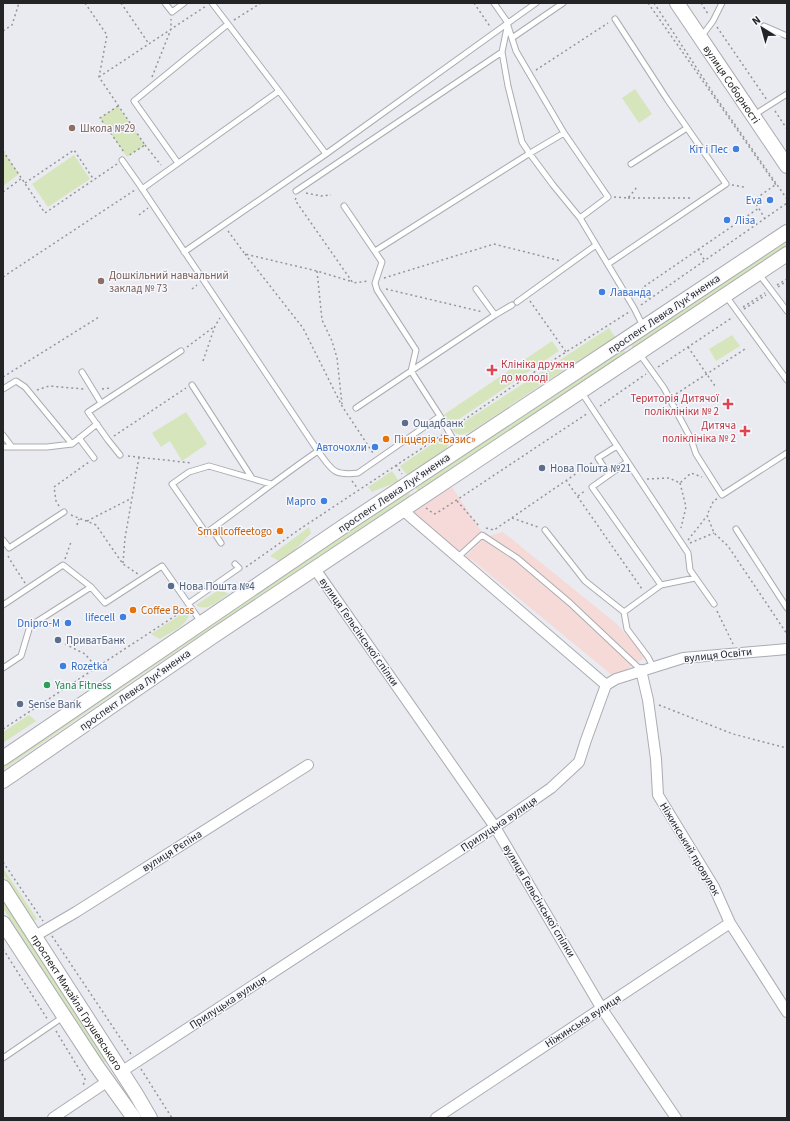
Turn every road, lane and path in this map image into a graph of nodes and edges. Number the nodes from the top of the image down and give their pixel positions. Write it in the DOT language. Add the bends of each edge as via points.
graph roads {
  1 [pos="18,3"];
  2 [pos="85,3"];
  3 [pos="120,3"];
  4 [pos="165,3"];
  5 [pos="184,3"];
  6 [pos="211,3"];
  7 [pos="261,3"];
  8 [pos="474,3"];
  9 [pos="494,3"];
  10 [pos="536,3"];
  11 [pos="564,3"];
  12 [pos="648,3"];
  13 [pos="654,3"];
  14 [pos="677,3"];
  15 [pos="701,3"];
  16 [pos="722,3"];
  17 [pos="172,12"];
  18 [pos="615,19"];
  19 [pos="713,21"];
  20 [pos="228,24"];
  21 [pos="508,24"];
  22 [pos="764,26"];
  23 [pos="171,29"];
  24 [pos="3,31"];
  25 [pos="495,34"];
  26 [pos="787,36"];
  27 [pos="512,38"];
  28 [pos="701,38"];
  29 [pos="149,44"];
  30 [pos="502,52"];
  31 [pos="530,74"];
  32 [pos="99,77"];
  33 [pos="146,91"];
  34 [pos="278,91"];
  35 [pos="787,94"];
  36 [pos="771,104"];
  37 [pos="118,106"];
  38 [pos="753,116"];
  39 [pos="688,128"];
  40 [pos="787,129"];
  41 [pos="564,133"];
  42 [pos="145,145"];
  43 [pos="3,151"];
  44 [pos="326,154"];
  45 [pos="530,154"];
  46 [pos="122,160"];
  47 [pos="178,163"];
  48 [pos="631,164"];
  49 [pos="787,166"];
  50 [pos="166,172"];
  51 [pos="22,178"];
  52 [pos="94,180"];
  53 [pos="25,183"];
  54 [pos="726,184"];
  55 [pos="638,186"];
  56 [pos="744,188"];
  57 [pos="142,189"];
  58 [pos="296,191"];
  59 [pos="3,192"];
  60 [pos="331,196"];
  61 [pos="608,196"];
  62 [pos="628,198"];
  63 [pos="704,198"];
  64 [pos="787,199"];
  65 [pos="787,203"];
  66 [pos="153,205"];
  67 [pos="344,206"];
  68 [pos="759,208"];
  69 [pos="139,215"];
  70 [pos="580,218"];
  71 [pos="765,219"];
  72 [pos="224,224"];
  73 [pos="787,232"];
  74 [pos="596,245"];
  75 [pos="698,249"];
  76 [pos="375,251"];
  77 [pos="184,252"];
  78 [pos="245,254"];
  79 [pos="787,254"];
  80 [pos="705,261"];
  81 [pos="571,263"];
  82 [pos="608,264"];
  83 [pos="317,271"];
  84 [pos="759,273"];
  85 [pos="3,277"];
  86 [pos="376,280"];
  87 [pos="787,280"];
  88 [pos="353,283"];
  89 [pos="376,287"];
  90 [pos="476,289"];
  91 [pos="771,290"];
  92 [pos="726,295"];
  93 [pos="526,296"];
  94 [pos="650,299"];
  95 [pos="634,308"];
  96 [pos="787,311"];
  97 [pos="224,312"];
  98 [pos="737,312"];
  99 [pos="495,315"];
  100 [pos="99,317"];
  101 [pos="215,326"];
  102 [pos="644,327"];
  103 [pos="688,347"];
  104 [pos="746,349"];
  105 [pos="181,352"];
  106 [pos="566,352"];
  107 [pos="639,352"];
  108 [pos="202,361"];
  109 [pos="411,371"];
  110 [pos="652,371"];
  111 [pos="82,372"];
  112 [pos="707,374"];
  113 [pos="3,377"];
  114 [pos="787,380"];
  115 [pos="192,385"];
  116 [pos="127,386"];
  117 [pos="715,386"];
  118 [pos="3,389"];
  119 [pos="94,390"];
  120 [pos="581,391"];
  121 [pos="30,393"];
  122 [pos="673,396"];
  123 [pos="101,403"];
  124 [pos="342,406"];
  125 [pos="356,408"];
  126 [pos="594,410"];
  127 [pos="440,416"];
  128 [pos="97,424"];
  129 [pos="448,430"];
  130 [pos="3,435"];
  131 [pos="79,438"];
  132 [pos="108,440"];
  133 [pos="72,444"];
  134 [pos="616,446"];
  135 [pos="12,447"];
  136 [pos="3,448"];
  137 [pos="458,450"];
  138 [pos="318,451"];
  139 [pos="787,453"];
  140 [pos="120,455"];
  141 [pos="139,457"];
  142 [pos="94,458"];
  143 [pos="598,458"];
  144 [pos="378,460"];
  145 [pos="628,462"];
  146 [pos="396,465"];
  147 [pos="209,466"];
  148 [pos="348,474"];
  149 [pos="402,474"];
  150 [pos="609,475"];
  151 [pos="252,478"];
  152 [pos="638,479"];
  153 [pos="566,480"];
  154 [pos="707,480"];
  155 [pos="680,483"];
  156 [pos="271,484"];
  157 [pos="592,487"];
  158 [pos="359,490"];
  159 [pos="722,495"];
  160 [pos="578,496"];
  161 [pos="132,498"];
  162 [pos="457,500"];
  163 [pos="425,507"];
  164 [pos="403,510"];
  165 [pos="64,512"];
  166 [pos="707,515"];
  167 [pos="512,518"];
  168 [pos="79,519"];
  169 [pos="86,521"];
  170 [pos="77,526"];
  171 [pos="212,529"];
  172 [pos="545,530"];
  173 [pos="736,530"];
  174 [pos="714,533"];
  175 [pos="678,537"];
  176 [pos="3,540"];
  177 [pos="71,542"];
  178 [pos="221,543"];
  179 [pos="684,546"];
  180 [pos="457,558"];
  181 [pos="12,563"];
  182 [pos="123,564"];
  183 [pos="235,564"];
  184 [pos="63,565"];
  185 [pos="244,568"];
  186 [pos="315,569"];
  187 [pos="143,578"];
  188 [pos="695,578"];
  189 [pos="661,585"];
  190 [pos="91,587"];
  191 [pos="29,588"];
  192 [pos="646,596"];
  193 [pos="190,604"];
  194 [pos="714,604"];
  195 [pos="3,605"];
  196 [pos="787,608"];
  197 [pos="624,612"];
  198 [pos="201,622"];
  199 [pos="787,634"];
  200 [pos="65,644"];
  201 [pos="787,649"];
  202 [pos="737,653"];
  203 [pos="96,667"];
  204 [pos="653,667"];
  205 [pos="3,668"];
  206 [pos="642,670"];
  207 [pos="606,685"];
  208 [pos="648,700"];
  209 [pos="3,729"];
  210 [pos="787,748"];
  211 [pos="3,758"];
  212 [pos="308,765"];
  213 [pos="3,780"];
  214 [pos="495,827"];
  215 [pos="3,862"];
  216 [pos="3,887"];
  217 [pos="730,923"];
  218 [pos="4,927"];
  219 [pos="48,928"];
  220 [pos="35,936"];
  221 [pos="3,949"];
  222 [pos="602,1009"];
  223 [pos="787,1012"];
  224 [pos="64,1017"];
  225 [pos="52,1024"];
  226 [pos="3,1058"];
  227 [pos="136,1062"];
  228 [pos="121,1072"];
  229 [pos="108,1081"];
  230 [pos="82,1087"];
  231 [pos="54,1118"];
  232 [pos="134,1118"];
  233 [pos="150,1118"];
  234 [pos="172,1118"];
  235 [pos="436,1118"];
  236 [pos="676,1118"];
  1 -- 24 [label="path" via="12,26"];
  2 -- 32 [label="path" via="107,35"];
  3 -- 29 [label="path"];
  4 -- 17 [label="lane"];
  5 -- 17 [label="lane"];
  6 -- 20 [label="lane"];
  6 -- 23 [label="path"];
  7 -- 20 [label="path"];
  8 -- 25 [label="path"];
  9 -- 21 [label="lane"];
  10 -- 21 [label="lane"];
  11 -- 27 [label="lane"];
  12 -- 68 [label="path" via="776,185 754,200"];
  13 -- 64 [label="path"];
  14 -- 28 [label="main road, вулиця Соборності"];
  15 -- 19 [label="path"];
  16 -- 19 [label="lane"];
  17 -- 23 [label="path"];
  18 -- 31 [label="path"];
  18 -- 39 [label="lane"];
  19 -- 28 [label="lane"];
  19 -- 36 [label="path"];
  20 -- 33 [label="lane"];
  20 -- 34 [label="lane"];
  21 -- 25 [label="lane"];
  21 -- 27 [label="lane"];
  21 -- 30 [label="lane"];
  22 -- 26 [label="lane"];
  23 -- 29 [label="path"];
  23 -- 33 [label="path"];
  25 -- 44 [label="lane"];
  27 -- 31 [label="lane" via="516,51"];
  28 -- 38 [label="main road, вулиця Соборності"];
  29 -- 32 [label="path"];
  30 -- 45 [label="lane" via="522,142"];
  30 -- 58 [label="lane"];
  31 -- 41 [label="lane"];
  32 -- 37 [label="path"];
  33 -- 47 [label="lane" via="134,101"];
  34 -- 44 [label="lane"];
  34 -- 47 [label="lane"];
  35 -- 36 [label="lane"];
  36 -- 38 [label="lane"];
  36 -- 40 [label="path"];
  37 -- 42 [label="path"];
  37 -- 42 [label="path" via="100,118 127,157"];
  38 -- 49 [label="main road, вулиця Соборності"];
  39 -- 48 [label="lane"];
  39 -- 54 [label="lane"];
  41 -- 45 [label="lane"];
  41 -- 61 [label="lane"];
  42 -- 50 [label="path"];
  43 -- 51 [label="path"];
  44 -- 72 [label="lane"];
  45 -- 70 [label="lane"];
  45 -- 76 [label="lane"];
  46 -- 52 [label="path"];
  46 -- 57 [label="lane"];
  47 -- 50 [label="lane"];
  50 -- 57 [label="lane"];
  51 -- 53 [label="path"];
  51 -- 59 [label="path"];
  52 -- 53 [label="path" via="45,213"];
  52 -- 53 [label="path" via="74,150"];
  54 -- 56 [label="path"];
  54 -- 63 [label="lane"];
  55 -- 62 [label="path"];
  57 -- 66 [label="lane"];
  57 -- 85 [label="path" via="138,188"];
  58 -- 60 [label="path"];
  58 -- 88 [label="path" via="295,200"];
  61 -- 62 [label="path"];
  61 -- 70 [label="lane"];
  62 -- 63 [label="path"];
  63 -- 82 [label="lane"];
  65 -- 71 [label="path"];
  66 -- 69 [label="path"];
  66 -- 77 [label="lane"];
  67 -- 76 [label="lane"];
  68 -- 71 [label="path"];
  68 -- 75 [label="path"];
  70 -- 74 [label="lane"];
  71 -- 80 [label="path"];
  72 -- 77 [label="lane"];
  72 -- 78 [label="path"];
  73 -- 102 [label="main road, проспект Левка Лукʼяненка"];
  74 -- 81 [label="lane"];
  74 -- 82 [label="lane"];
  75 -- 80 [label="path"];
  75 -- 94 [label="path" via="642,288"];
  76 -- 86 [label="lane" via="382,262"];
  77 -- 97 [label="lane"];
  78 -- 83 [label="path"];
  78 -- 124 [label="path" via="303,328"];
  79 -- 84 [label="main road, проспект Левка Лукʼяненка"];
  80 -- 94 [label="path"];
  81 -- 86 [label="path" via="494,244"];
  81 -- 93 [label="lane"];
  82 -- 95 [label="lane"];
  83 -- 88 [label="path"];
  83 -- 124 [label="path" via="322,320 337,358"];
  84 -- 91 [label="lane"];
  84 -- 92 [label="main road, проспект Левка Лукʼяненка"];
  86 -- 88 [label="path"];
  86 -- 89 [label="lane"];
  87 -- 91 [label="path"];
  89 -- 99 [label="path"];
  89 -- 109 [label="lane" via="416,350"];
  90 -- 99 [label="lane"];
  91 -- 96 [label="lane"];
  91 -- 98 [label="path"];
  92 -- 98 [label="lane"];
  92 -- 107 [label="main road, проспект Левка Лукʼяненка"];
  93 -- 99 [label="lane"];
  93 -- 106 [label="path"];
  94 -- 95 [label="path"];
  95 -- 102 [label="lane"];
  95 -- 106 [label="path"];
  97 -- 101 [label="path"];
  97 -- 138 [label="lane"];
  98 -- 103 [label="path"];
  98 -- 114 [label="lane"];
  99 -- 109 [label="lane"];
  100 -- 113 [label="path"];
  101 -- 105 [label="path"];
  101 -- 108 [label="path"];
  102 -- 137 [label="main road, проспект Левка Лукʼяненка"];
  103 -- 110 [label="path"];
  103 -- 112 [label="path"];
  104 -- 112 [label="path"];
  105 -- 116 [label="lane"];
  106 -- 129 [label="path"];
  107 -- 110 [label="lane"];
  107 -- 120 [label="main road, проспект Левка Лукʼяненка"];
  109 -- 125 [label="lane"];
  109 -- 127 [label="lane"];
  110 -- 126 [label="path"];
  110 -- 159 [label="lane" via="664,388 691,439 696,454"];
  111 -- 119 [label="lane"];
  112 -- 117 [label="path"];
  112 -- 122 [label="path"];
  115 -- 132 [label="path"];
  115 -- 151 [label="lane"];
  116 -- 119 [label="path"];
  116 -- 123 [label="lane"];
  118 -- 121 [label="lane" via="16,381"];
  119 -- 121 [label="path" via="49,386"];
  119 -- 123 [label="lane"];
  120 -- 126 [label="lane"];
  120 -- 164 [label="main road, проспект Левка Лукʼяненка"];
  121 -- 133 [label="lane"];
  123 -- 128 [label="lane" via="88,412"];
  124 -- 144 [label="path"];
  126 -- 134 [label="lane"];
  126 -- 162 [label="path"];
  127 -- 129 [label="lane"];
  127 -- 144 [label="lane"];
  128 -- 131 [label="lane"];
  128 -- 132 [label="lane"];
  129 -- 137 [label="lane"];
  129 -- 146 [label="path"];
  130 -- 135 [label="lane"];
  131 -- 133 [label="lane"];
  131 -- 142 [label="lane"];
  132 -- 140 [label="lane"];
  133 -- 135 [label="lane"];
  134 -- 143 [label="lane"];
  134 -- 145 [label="lane"];
  135 -- 136 [label="lane"];
  137 -- 198 [label="main road, проспект Левка Лукʼяненка"];
  138 -- 148 [label="lane" via="331,469 343,475"];
  138 -- 156 [label="lane"];
  139 -- 159 [label="lane"];
  140 -- 141 [label="path"];
  141 -- 147 [label="path"];
  141 -- 161 [label="path"];
  142 -- 165 [label="path" via="54,487 56,501"];
  143 -- 150 [label="lane"];
  143 -- 153 [label="path"];
  144 -- 148 [label="lane" via="358,474"];
  145 -- 150 [label="lane"];
  145 -- 152 [label="lane"];
  146 -- 149 [label="path"];
  146 -- 158 [label="path"];
  147 -- 151 [label="lane"];
  147 -- 171 [label="lane" via="189,472 172,484 206,533"];
  148 -- 158 [label="path"];
  150 -- 157 [label="lane"];
  151 -- 156 [label="lane"];
  152 -- 155 [label="path" via="669,478"];
  152 -- 175 [label="lane"];
  153 -- 160 [label="path"];
  153 -- 167 [label="path"];
  154 -- 155 [label="path" via="691,473"];
  155 -- 175 [label="path" via="686,507"];
  156 -- 171 [label="lane"];
  157 -- 160 [label="path"];
  157 -- 189 [label="lane"];
  158 -- 185 [label="path"];
  159 -- 166 [label="path" via="714,500"];
  160 -- 192 [label="path"];
  161 -- 169 [label="path"];
  161 -- 182 [label="path"];
  162 -- 163 [label="path" via="434,514"];
  162 -- 167 [label="path" via="479,527 494,530"];
  164 -- 180 [label="street"];
  164 -- 186 [label="main road, проспект Левка Лукʼяненка"];
  165 -- 168 [label="path"];
  165 -- 176 [label="lane" via="9,548"];
  166 -- 174 [label="path"];
  166 -- 179 [label="path"];
  167 -- 172 [label="path"];
  168 -- 169 [label="path"];
  168 -- 170 [label="path"];
  169 -- 182 [label="path" via="96,525"];
  171 -- 178 [label="lane"];
  172 -- 197 [label="lane" via="585,581"];
  173 -- 196 [label="lane"];
  174 -- 179 [label="path"];
  174 -- 199 [label="path" via="728,546"];
  175 -- 179 [label="lane"];
  177 -- 184 [label="path"];
  179 -- 188 [label="lane" via="688,553 690,570"];
  180 -- 206 [label="lane" via="482,535 517,558"];
  180 -- 207 [label="street"];
  181 -- 191 [label="path"];
  182 -- 187 [label="path"];
  183 -- 193 [label="lane" via="239,568"];
  184 -- 190 [label="lane"];
  184 -- 191 [label="lane"];
  186 -- 213 [label="main road, проспект Левка Лукʼяненка"];
  186 -- 214 [label="street, вулиця Гельсінської спілки"];
  187 -- 190 [label="lane" via="104,603"];
  187 -- 193 [label="lane" via="162,566"];
  188 -- 189 [label="lane"];
  188 -- 194 [label="lane"];
  189 -- 192 [label="lane"];
  190 -- 205 [label="lane" via="30,626 21,656"];
  191 -- 195 [label="lane"];
  192 -- 197 [label="lane"];
  193 -- 198 [label="lane"];
  193 -- 203 [label="path"];
  194 -- 202 [label="path"];
  197 -- 204 [label="lane" via="627,629"];
  198 -- 211 [label="main road, проспект Левка Лукʼяненка"];
  200 -- 203 [label="path" via="85,654"];
  201 -- 202 [label="street, вулиця Освіти"];
  202 -- 204 [label="street, вулиця Освіти" via="683,658"];
  203 -- 209 [label="path"];
  204 -- 206 [label="street, вулиця Освіти"];
  206 -- 207 [label="street, вулиця Освіти"];
  206 -- 208 [label="street, Ніжинський провулок"];
  207 -- 214 [label="street, Прилуцька вулиця" via="579,762 551,788"];
  208 -- 210 [label="path" via="733,734"];
  208 -- 217 [label="street, Ніжинський провулок" via="658,795 714,887"];
  212 -- 219 [label="street, вулиця Рєпіна"];
  214 -- 222 [label="street, вулиця Гельсінської спілки"];
  214 -- 227 [label="street, Прилуцька вулиця"];
  215 -- 219 [label="path"];
  216 -- 220 [label="main road, проспект Михайла Грушевського"];
  217 -- 222 [label="street, Ніжинська вулиця"];
  217 -- 223 [label="street, Ніжинський провулок"];
  218 -- 224 [label="main road, проспект Михайла Грушевського"];
  219 -- 220 [label="street, вулиця Рєпіна"];
  219 -- 227 [label="path"];
  220 -- 228 [label="main road, проспект Михайла Грушевського"];
  221 -- 225 [label="path"];
  222 -- 235 [label="street, Ніжинська вулиця"];
  222 -- 236 [label="street, вулиця Гельсінської спілки"];
  224 -- 225 [label="lane"];
  224 -- 229 [label="main road, проспект Михайла Грушевського"];
  225 -- 226 [label="lane"];
  225 -- 230 [label="path" via="85,1079"];
  227 -- 228 [label="street, Прилуцька вулиця"];
  227 -- 234 [label="path"];
  228 -- 229 [label="main road"];
  228 -- 233 [label="main road, проспект Михайла Грушевського"];
  229 -- 231 [label="street"];
  229 -- 232 [label="main road, проспект Михайла Грушевського"];
}
